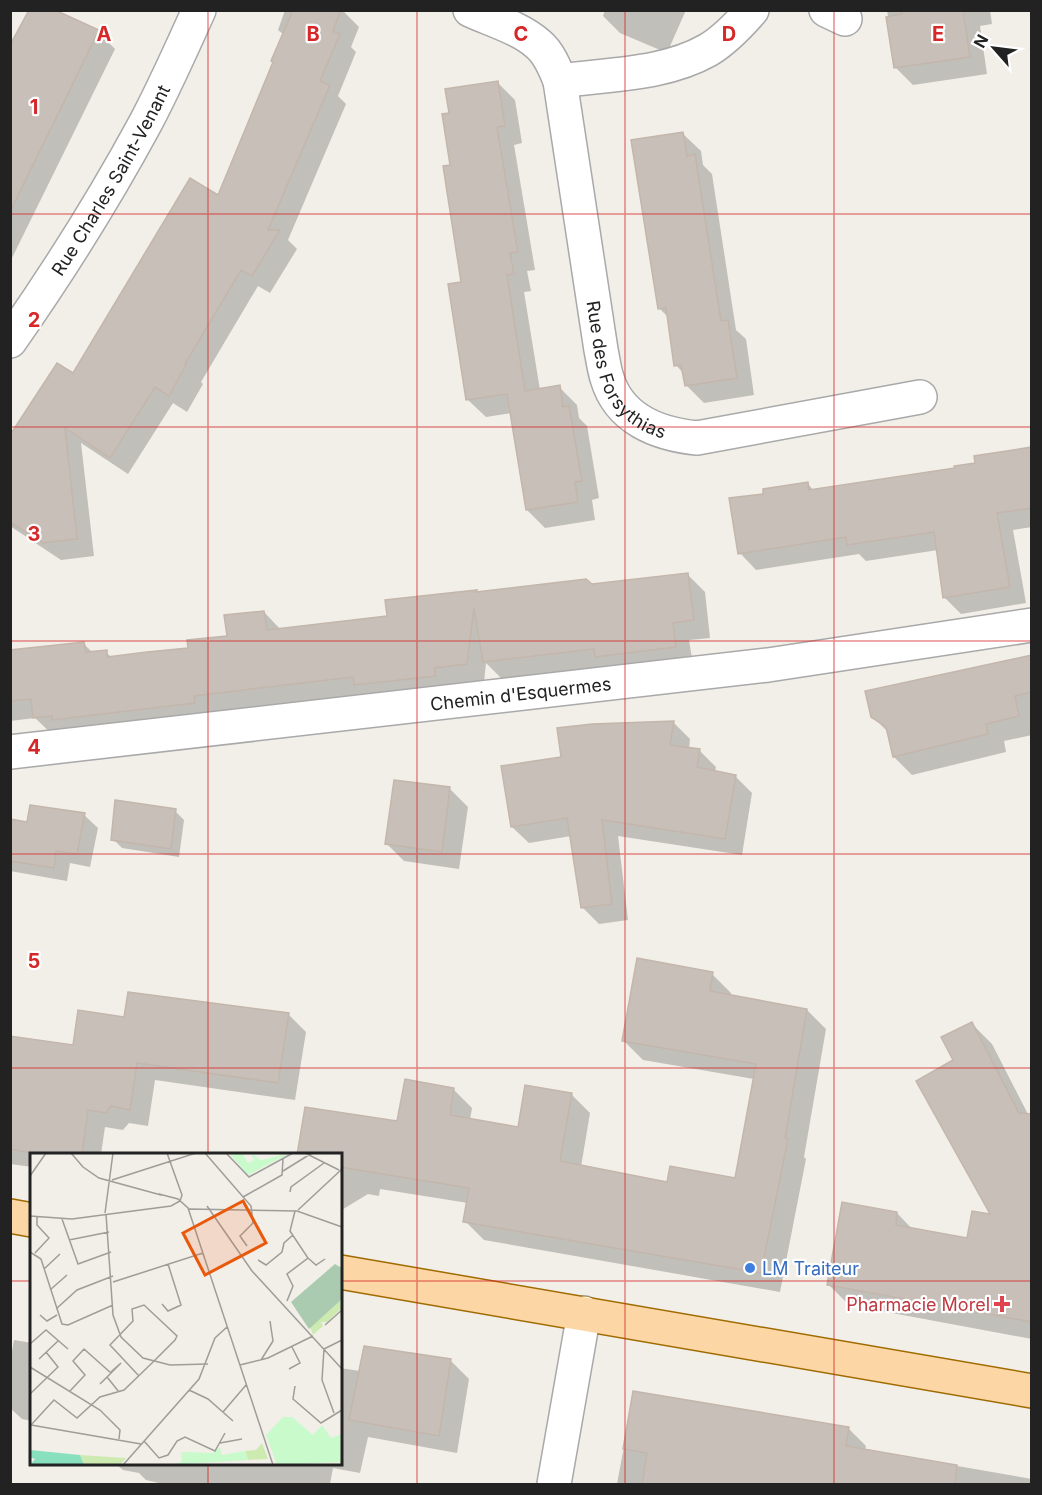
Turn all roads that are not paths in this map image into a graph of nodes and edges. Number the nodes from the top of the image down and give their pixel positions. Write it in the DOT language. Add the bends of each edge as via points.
graph roads {
  1 [pos="174,10"];
  2 [pos="200,10"];
  3 [pos="470,10"];
  4 [pos="752,10"];
  5 [pos="184,43"];
  6 [pos="560,81"];
  7 [pos="10,341"];
  8 [pos="920,397"];
  9 [pos="1032,625"];
  10 [pos="10,752"];
  11 [pos="10,1216"];
  12 [pos="30,1220"];
  13 [pos="342,1272"];
  14 [pos="584,1313"];
  15 [pos="1032,1390"];
  16 [pos="554,1485"];
  1 -- 5 [label="street"];
  2 -- 5 [label="street, Rue Charles Saint-Venant"];
  3 -- 6 [label="street, Rue des Forsythias" via="513,28 538,44 552,61"];
  4 -- 6 [label="street" via="726,38 684,61 664,68"];
  5 -- 7 [label="street, Rue Charles Saint-Venant" via="124,162"];
  6 -- 8 [label="street, Rue des Forsythias" via="607,379 617,400 633,416 649,428 696,438"];
  9 -- 10 [label="street, Chemin d'Esquermes" via="768,665"];
  11 -- 12 [label="main road"];
  13 -- 14 [label="main road"];
  14 -- 15 [label="main road"];
  14 -- 16 [label="street"];
}
